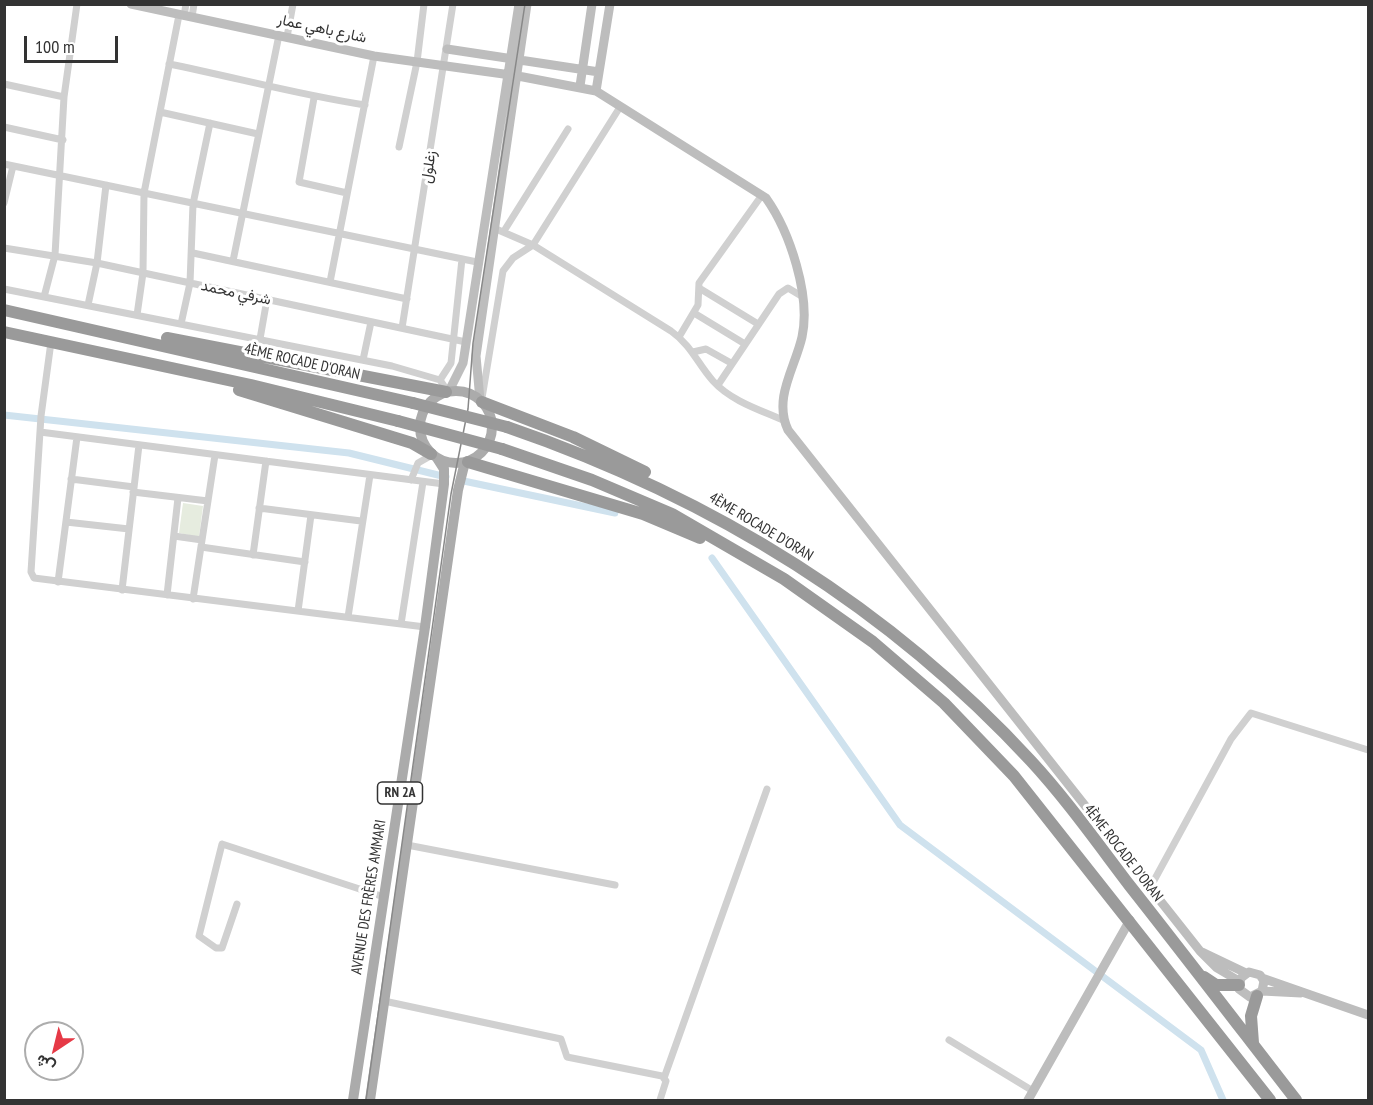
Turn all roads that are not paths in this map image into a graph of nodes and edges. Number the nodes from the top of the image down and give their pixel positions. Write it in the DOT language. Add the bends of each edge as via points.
graph roads {
  1 [pos="77,4"];
  2 [pos="131,4"];
  3 [pos="186,4"];
  4 [pos="194,4"];
  5 [pos="293,4"];
  6 [pos="424,4"];
  7 [pos="453,4"];
  8 [pos="519,4"];
  9 [pos="527,4"];
  10 [pos="592,4"];
  11 [pos="610,4"];
  12 [pos="185,16"];
  13 [pos="283,36"];
  14 [pos="447,49"];
  15 [pos="374,56"];
  16 [pos="516,58"];
  17 [pos="417,62"];
  18 [pos="169,64"];
  19 [pos="444,66"];
  20 [pos="582,69"];
  21 [pos="599,72"];
  22 [pos="513,76"];
  23 [pos="4,84"];
  24 [pos="268,85"];
  25 [pos="580,86"];
  26 [pos="596,91"];
  27 [pos="64,98"];
  28 [pos="314,98"];
  29 [pos="364,105"];
  30 [pos="620,107"];
  31 [pos="160,112"];
  32 [pos="210,123"];
  33 [pos="4,127"];
  34 [pos="568,129"];
  35 [pos="258,134"];
  36 [pos="63,140"];
  37 [pos="399,147"];
  38 [pos="4,164"];
  39 [pos="13,166"];
  40 [pos="59,175"];
  41 [pos="106,185"];
  42 [pos="144,193"];
  43 [pos="347,193"];
  44 [pos="762,195"];
  45 [pos="4,204"];
  46 [pos="193,204"];
  47 [pos="241,214"];
  48 [pos="500,230"];
  49 [pos="339,233"];
  50 [pos="533,245"];
  51 [pos="4,248"];
  52 [pos="416,248"];
  53 [pos="193,253"];
  54 [pos="55,255"];
  55 [pos="462,259"];
  56 [pos="233,261"];
  57 [pos="477,262"];
  58 [pos="97,263"];
  59 [pos="143,273"];
  60 [pos="800,279"];
  61 [pos="500,280"];
  62 [pos="330,282"];
  63 [pos="509,282"];
  64 [pos="190,283"];
  65 [pos="699,288"];
  66 [pos="788,288"];
  67 [pos="4,289"];
  68 [pos="44,297"];
  69 [pos="803,297"];
  70 [pos="267,299"];
  71 [pos="407,299"];
  72 [pos="88,305"];
  73 [pos="4,310"];
  74 [pos="694,313"];
  75 [pos="136,315"];
  76 [pos="46,317"];
  77 [pos="371,322"];
  78 [pos="181,324"];
  79 [pos="758,324"];
  80 [pos="402,328"];
  81 [pos="4,332"];
  82 [pos="679,337"];
  83 [pos="260,339"];
  84 [pos="454,340"];
  85 [pos="51,342"];
  86 [pos="466,342"];
  87 [pos="745,344"];
  88 [pos="693,352"];
  89 [pos="363,360"];
  90 [pos="731,363"];
  91 [pos="175,369"];
  92 [pos="440,380"];
  93 [pos="718,385"];
  94 [pos="448,392"];
  95 [pos="481,401"];
  96 [pos="783,420"];
  97 [pos="40,428"];
  98 [pos="77,437"];
  99 [pos="139,445"];
  100 [pos="215,455"];
  101 [pos="433,456"];
  102 [pos="266,461"];
  103 [pos="466,462"];
  104 [pos="413,473"];
  105 [pos="370,475"];
  106 [pos="71,479"];
  107 [pos="444,479"];
  108 [pos="423,482"];
  109 [pos="133,489"];
  110 [pos="178,498"];
  111 [pos="208,501"];
  112 [pos="259,508"];
  113 [pos="311,515"];
  114 [pos="361,520"];
  115 [pos="66,522"];
  116 [pos="129,529"];
  117 [pos="174,536"];
  118 [pos="753,538"];
  119 [pos="201,544"];
  120 [pos="253,555"];
  121 [pos="305,562"];
  122 [pos="784,579"];
  123 [pos="58,582"];
  124 [pos="122,590"];
  125 [pos="167,595"];
  126 [pos="193,599"];
  127 [pos="298,611"];
  128 [pos="348,617"];
  129 [pos="401,624"];
  130 [pos="425,627"];
  131 [pos="1368,750"];
  132 [pos="767,789"];
  133 [pos="407,845"];
  134 [pos="615,885"];
  135 [pos="1151,886"];
  136 [pos="384,897"];
  137 [pos="237,904"];
  138 [pos="1130,920"];
  139 [pos="1200,951"];
  140 [pos="1194,968"];
  141 [pos="1246,973"];
  142 [pos="1262,978"];
  143 [pos="1239,983"];
  144 [pos="1301,993"];
  145 [pos="1260,994"];
  146 [pos="384,1001"];
  147 [pos="1368,1015"];
  148 [pos="949,1040"];
  149 [pos="1253,1044"];
  150 [pos="664,1078"];
  151 [pos="1033,1091"];
  152 [pos="353,1101"];
  153 [pos="370,1101"];
  154 [pos="660,1101"];
  155 [pos="1028,1101"];
  156 [pos="1270,1101"];
  157 [pos="1296,1101"];
  1 -- 27 [label="street"];
  2 -- 12 [label="main road, شارع باهي عمار"];
  3 -- 12 [label="street"];
  4 -- 12 [label="street"];
  5 -- 13 [label="street"];
  6 -- 17 [label="street"];
  7 -- 14 [label="street, زغلول"];
  8 -- 16 [label="main road"];
  9 -- 16 [label="main road"];
  10 -- 20 [label="main road"];
  11 -- 21 [label="main road"];
  12 -- 13 [label="main road, شارع باهي عمار"];
  12 -- 18 [label="street"];
  13 -- 15 [label="main road, شارع باهي عمار"];
  13 -- 24 [label="street"];
  14 -- 16 [label="main road"];
  14 -- 19 [label="street, زغلول"];
  15 -- 17 [label="main road, شارع باهي عمار"];
  15 -- 29 [label="street"];
  16 -- 20 [label="main road"];
  16 -- 22 [label="main road"];
  17 -- 19 [label="main road, شارع باهي عمار"];
  17 -- 37 [label="street"];
  18 -- 24 [label="street"];
  18 -- 31 [label="street"];
  19 -- 22 [label="main road, شارع باهي عمار"];
  19 -- 52 [label="street, زغلول"];
  20 -- 21 [label="main road"];
  20 -- 25 [label="main road"];
  21 -- 26 [label="main road"];
  22 -- 25 [label="main road, شارع باهي عمار"];
  22 -- 48 [label="main road"];
  22 -- 57 [label="main road"];
  23 -- 27 [label="street"];
  24 -- 28 [label="street"];
  24 -- 35 [label="street"];
  25 -- 26 [label="main road, شارع باهي عمار"];
  26 -- 30 [label="main road, شارع باهي عمار"];
  27 -- 36 [label="street"];
  28 -- 29 [label="street"];
  28 -- 43 [label="street" via="299,182"];
  29 -- 43 [label="street"];
  30 -- 44 [label="main road, شارع باهي عمار"];
  30 -- 50 [label="street"];
  31 -- 32 [label="street"];
  31 -- 42 [label="street"];
  32 -- 35 [label="street"];
  32 -- 46 [label="street"];
  33 -- 36 [label="street"];
  34 -- 48 [label="street"];
  35 -- 47 [label="street"];
  36 -- 40 [label="street"];
  38 -- 39 [label="street"];
  39 -- 40 [label="street"];
  39 -- 45 [label="street"];
  40 -- 41 [label="street"];
  40 -- 54 [label="street"];
  41 -- 42 [label="street"];
  41 -- 58 [label="street"];
  42 -- 46 [label="street"];
  42 -- 59 [label="street"];
  43 -- 49 [label="street"];
  44 -- 60 [label="main road" via="776,212"];
  44 -- 65 [label="street"];
  46 -- 47 [label="street"];
  46 -- 53 [label="street"];
  47 -- 49 [label="street"];
  47 -- 56 [label="street"];
  48 -- 50 [label="street"];
  48 -- 95 [label="main road" via="476,356"];
  49 -- 52 [label="street"];
  49 -- 62 [label="street"];
  50 -- 61 [label="street" via="507,264"];
  50 -- 82 [label="street"];
  51 -- 54 [label="street, شرفي محمد"];
  52 -- 55 [label="street"];
  52 -- 71 [label="street, زغلول"];
  53 -- 56 [label="street"];
  53 -- 64 [label="street"];
  54 -- 58 [label="street, شرفي محمد"];
  54 -- 68 [label="street"];
  55 -- 57 [label="street"];
  55 -- 84 [label="street"];
  56 -- 62 [label="street"];
  57 -- 86 [label="main road"];
  58 -- 59 [label="street, شرفي محمد"];
  58 -- 72 [label="street"];
  59 -- 64 [label="street, شرفي محمد"];
  59 -- 75 [label="street"];
  60 -- 66 [label="street"];
  60 -- 69 [label="main road"];
  61 -- 63 [label="street"];
  61 -- 95 [label="street"];
  62 -- 71 [label="street"];
  64 -- 70 [label="street, شرفي محمد"];
  64 -- 78 [label="street"];
  65 -- 74 [label="street"];
  65 -- 79 [label="street"];
  66 -- 69 [label="street"];
  66 -- 79 [label="street" via="779,294"];
  67 -- 68 [label="street"];
  68 -- 72 [label="street"];
  69 -- 96 [label="main road" via="804,322 782,396"];
  70 -- 77 [label="street, شرفي محمد"];
  70 -- 83 [label="street"];
  71 -- 80 [label="street, زغلول"];
  72 -- 75 [label="street"];
  73 -- 76 [label="highway, 4ÈME ROCADE D'ORAN"];
  74 -- 82 [label="street"];
  74 -- 87 [label="street"];
  75 -- 78 [label="street"];
  76 -- 94 [label="highway"];
  76 -- 118 [label="highway, 4ÈME ROCADE D'ORAN, bridge" via="507,427 645,480"];
  77 -- 80 [label="street, شرفي محمد"];
  77 -- 89 [label="street"];
  78 -- 83 [label="street"];
  79 -- 87 [label="street"];
  80 -- 84 [label="street, شرفي محمد"];
  81 -- 85 [label="highway"];
  82 -- 88 [label="street"];
  83 -- 89 [label="street"];
  84 -- 86 [label="street, شرفي محمد"];
  84 -- 92 [label="street" via="450,367"];
  85 -- 91 [label="highway"];
  85 -- 97 [label="street"];
  86 -- 94 [label="main road" via="461,369"];
  87 -- 90 [label="street"];
  88 -- 90 [label="street" via="706,349"];
  88 -- 93 [label="street"];
  89 -- 92 [label="street"];
  90 -- 93 [label="street"];
  91 -- 101 [label="highway" via="412,443"];
  91 -- 122 [label="highway, bridge" via="398,421 502,449 592,480 672,514"];
  92 -- 94 [label="street"];
  93 -- 96 [label="street" via="746,404"];
  94 -- 95 [label="main road" via="465,392"];
  94 -- 101 [label="main road" via="431,400 422,415 420,431"];
  95 -- 103 [label="main road" via="491,420 490,441"];
  95 -- 118 [label="highway" via="617,458 672,486"];
  96 -- 135 [label="main road"];
  97 -- 98 [label="street"];
  97 -- 123 [label="street" via="31,572 36,579"];
  98 -- 99 [label="street"];
  98 -- 106 [label="street"];
  99 -- 100 [label="street"];
  99 -- 109 [label="street"];
  100 -- 102 [label="street"];
  100 -- 111 [label="street"];
  101 -- 103 [label="main road" via="448,463"];
  101 -- 104 [label="street"];
  101 -- 107 [label="main road"];
  102 -- 105 [label="street"];
  102 -- 112 [label="street"];
  103 -- 122 [label="highway" via="661,521"];
  103 -- 133 [label="main road, AVENUE DES FRÈRES AMMARI / RN 2A" via="458,490"];
  104 -- 105 [label="street"];
  104 -- 108 [label="street"];
  105 -- 114 [label="street"];
  106 -- 109 [label="street"];
  106 -- 115 [label="street"];
  107 -- 108 [label="street"];
  107 -- 130 [label="main road, AVENUE DES FRÈRES AMMARI / RN 2A"];
  108 -- 129 [label="street"];
  109 -- 110 [label="street"];
  109 -- 116 [label="street"];
  110 -- 111 [label="street"];
  110 -- 117 [label="street"];
  111 -- 119 [label="street"];
  112 -- 113 [label="street"];
  112 -- 120 [label="street"];
  113 -- 114 [label="street"];
  113 -- 121 [label="street"];
  114 -- 128 [label="street"];
  115 -- 116 [label="street"];
  115 -- 123 [label="street"];
  116 -- 124 [label="street"];
  117 -- 119 [label="street"];
  117 -- 125 [label="street"];
  118 -- 140 [label="highway, 4ÈME ROCADE D'ORAN" via="886,628 980,710 1040,772"];
  119 -- 120 [label="street"];
  119 -- 126 [label="street"];
  120 -- 121 [label="street"];
  121 -- 127 [label="street"];
  122 -- 138 [label="highway" via="873,642 975,734 1047,814"];
  123 -- 124 [label="street"];
  124 -- 125 [label="street"];
  125 -- 126 [label="street"];
  126 -- 127 [label="street"];
  127 -- 128 [label="street"];
  128 -- 129 [label="street"];
  129 -- 130 [label="street"];
  130 -- 136 [label="main road, AVENUE DES FRÈRES AMMARI / RN 2A"];
  131 -- 135 [label="street" via="1251,713 1231,739"];
  132 -- 150 [label="street"];
  133 -- 134 [label="street"];
  133 -- 146 [label="main road, AVENUE DES FRÈRES AMMARI / RN 2A"];
  135 -- 139 [label="main road"];
  136 -- 137 [label="street" via="222,844 199,936 222,948"];
  136 -- 152 [label="main road, AVENUE DES FRÈRES AMMARI / RN 2A"];
  138 -- 151 [label="main road"];
  138 -- 156 [label="highway"];
  139 -- 141 [label="main road"];
  139 -- 143 [label="main road"];
  140 -- 143 [label="highway" via="1216,985"];
  140 -- 149 [label="highway, 4ÈME ROCADE D'ORAN"];
  141 -- 142 [label="main road" via="1257,973"];
  141 -- 143 [label="main road"];
  142 -- 144 [label="main road"];
  142 -- 145 [label="main road"];
  143 -- 145 [label="main road" via="1243,994"];
  144 -- 145 [label="main road"];
  144 -- 147 [label="main road"];
  145 -- 149 [label="highway" via="1251,1016"];
  146 -- 150 [label="street" via="551,1036 564,1042 567,1057"];
  146 -- 153 [label="main road, AVENUE DES FRÈRES AMMARI / RN 2A"];
  148 -- 151 [label="street"];
  149 -- 157 [label="highway, 4ÈME ROCADE D'ORAN"];
  150 -- 154 [label="street"];
  151 -- 155 [label="main road"];
}
